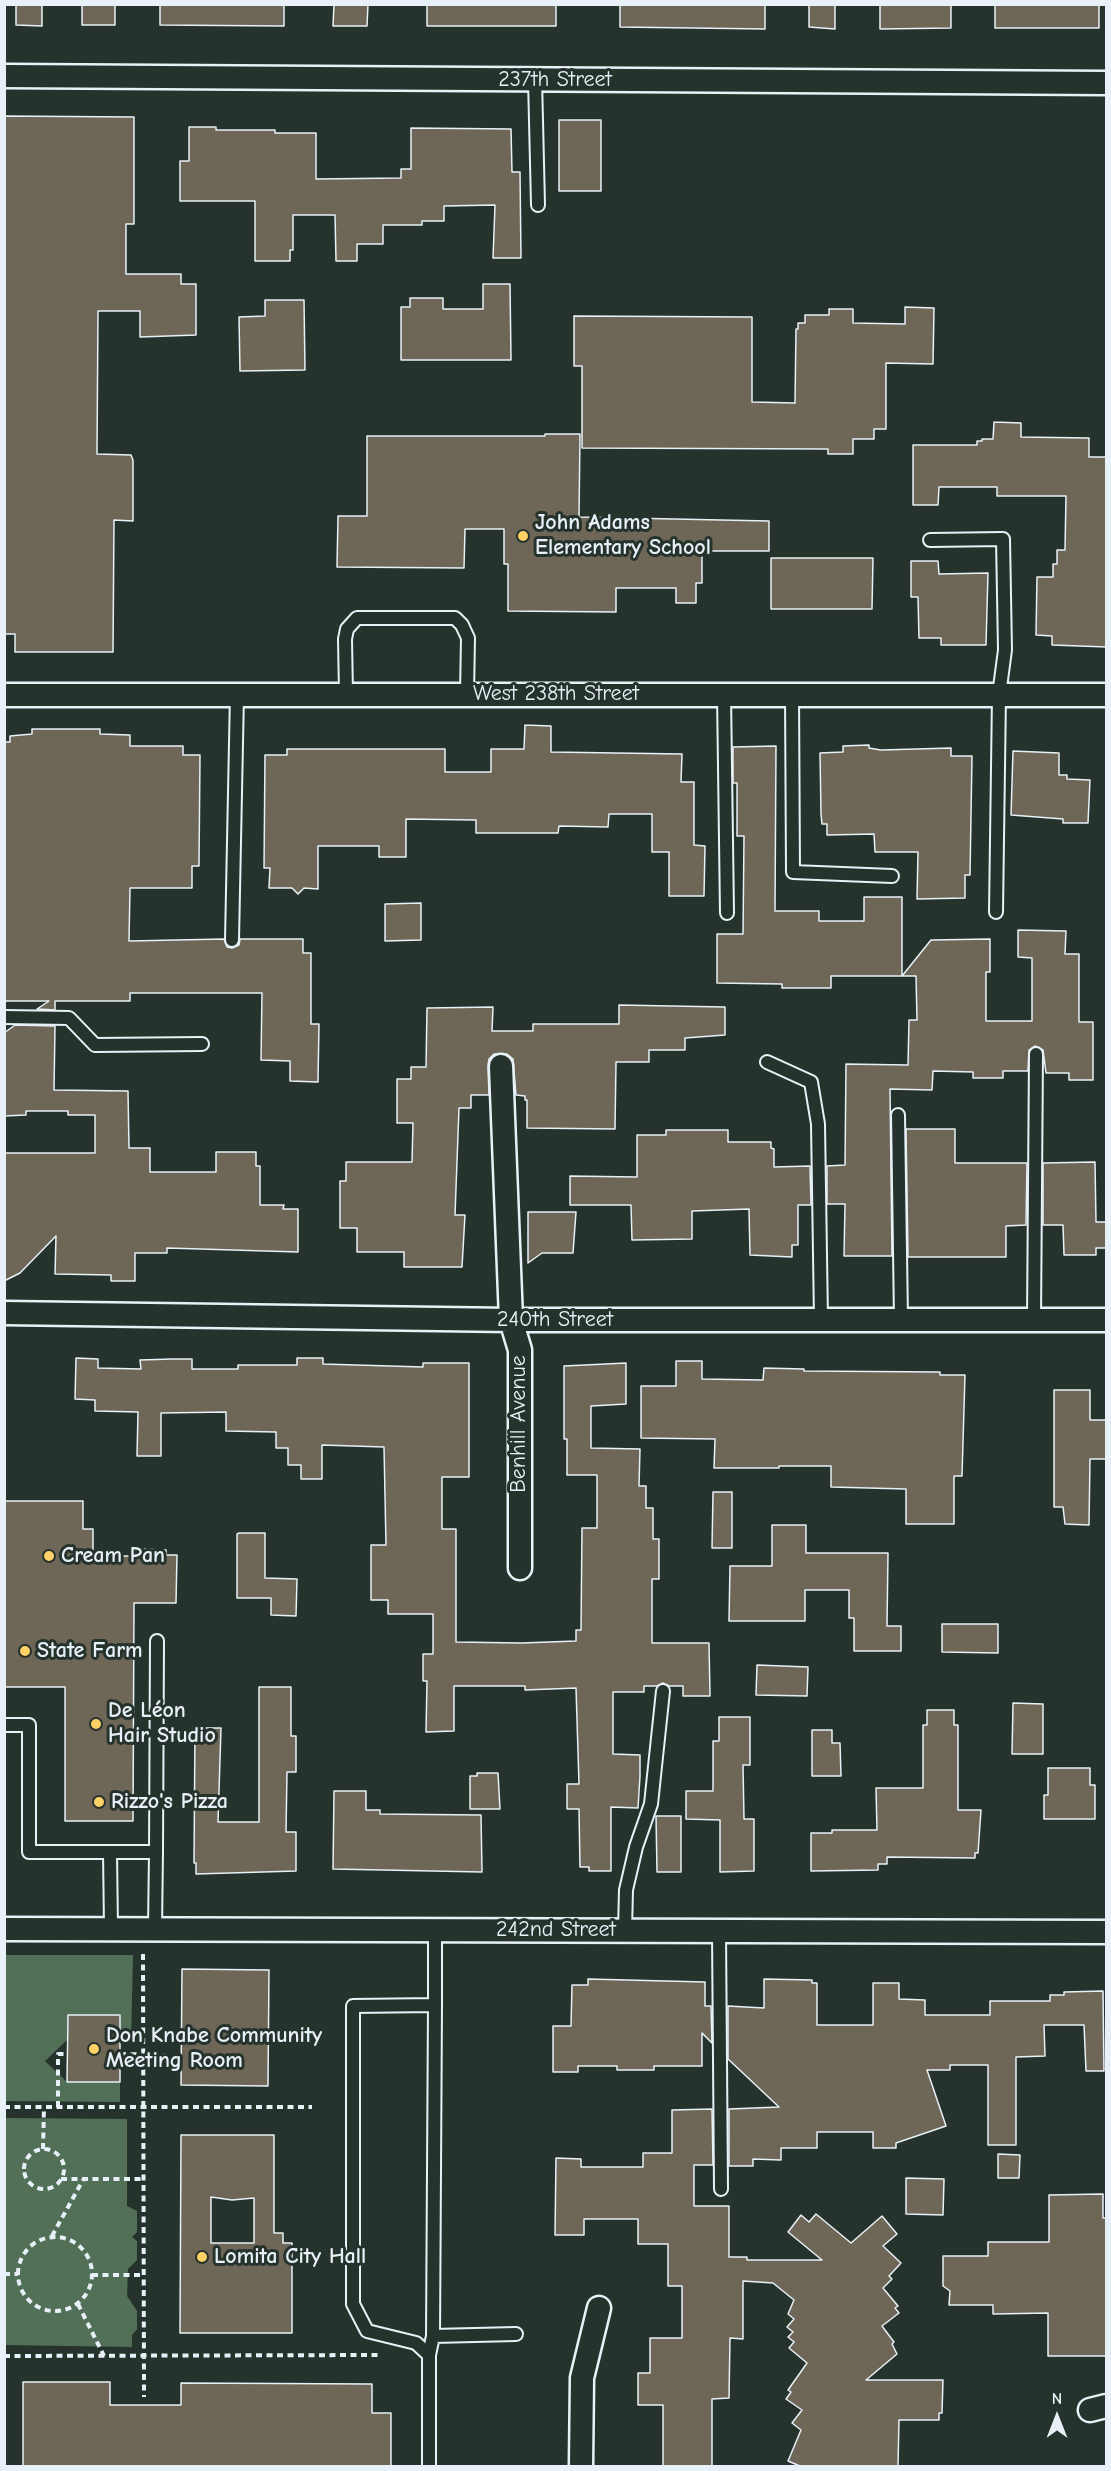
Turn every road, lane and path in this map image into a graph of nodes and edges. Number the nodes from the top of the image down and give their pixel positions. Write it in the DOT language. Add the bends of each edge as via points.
graph roads {
  1 [pos="4,76"];
  2 [pos="535,80"];
  3 [pos="1107,83"];
  4 [pos="538,205"];
  5 [pos="930,540"];
  6 [pos="237,694"];
  7 [pos="346,694"];
  8 [pos="467,694"];
  9 [pos="724,694"];
  10 [pos="792,694"];
  11 [pos="4,695"];
  12 [pos="999,695"];
  13 [pos="1107,696"];
  14 [pos="892,876"];
  15 [pos="996,912"];
  16 [pos="727,913"];
  17 [pos="232,940"];
  18 [pos="4,1017"];
  19 [pos="202,1044"];
  20 [pos="1036,1054"];
  21 [pos="767,1062"];
  22 [pos="501,1066"];
  23 [pos="898,1114"];
  24 [pos="4,1313"];
  25 [pos="511,1320"];
  26 [pos="821,1320"];
  27 [pos="901,1320"];
  28 [pos="1034,1320"];
  29 [pos="1107,1320"];
  30 [pos="520,1568"];
  31 [pos="157,1641"];
  32 [pos="663,1691"];
  33 [pos="4,1725"];
  34 [pos="110,1852"];
  35 [pos="156,1852"];
  36 [pos="4,1929"];
  37 [pos="111,1929"];
  38 [pos="155,1929"];
  39 [pos="435,1930"];
  40 [pos="625,1930"];
  41 [pos="718,1931"];
  42 [pos="1107,1932"];
  43 [pos="142,1954"];
  44 [pos="435,2005"];
  45 [pos="67,2054"];
  46 [pos="120,2054"];
  47 [pos="143,2055"];
  48 [pos="165,2055"];
  49 [pos="143,2107"];
  50 [pos="312,2107"];
  51 [pos="4,2108"];
  52 [pos="44,2108"];
  53 [pos="58,2108"];
  54 [pos="43,2149"];
  55 [pos="61,2179"];
  56 [pos="84,2179"];
  57 [pos="143,2179"];
  58 [pos="721,2189"];
  59 [pos="52,2237"];
  60 [pos="4,2274"];
  61 [pos="18,2274"];
  62 [pos="92,2275"];
  63 [pos="144,2275"];
  64 [pos="78,2304"];
  65 [pos="599,2308"];
  66 [pos="516,2334"];
  67 [pos="433,2336"];
  68 [pos="388,2355"];
  69 [pos="429,2355"];
  70 [pos="4,2356"];
  71 [pos="104,2356"];
  72 [pos="144,2356"];
  73 [pos="144,2397"];
  74 [pos="429,2466"];
  75 [pos="581,2466"];
  1 -- 2 [label="street, 237th Street"];
  2 -- 3 [label="street, 237th Street"];
  2 -- 4 [label="lane"];
  5 -- 12 [label="lane" via="1003,539 1005,650"];
  6 -- 7 [label="street, West 238th Street"];
  6 -- 11 [label="street, West 238th Street"];
  6 -- 17 [label="lane"];
  7 -- 8 [label="street, West 238th Street"];
  7 -- 8 [label="lane" via="345,639 347,629 357,618 455,618 468,638"];
  8 -- 9 [label="street, West 238th Street"];
  9 -- 10 [label="street, West 238th Street"];
  9 -- 16 [label="lane"];
  10 -- 12 [label="street, West 238th Street"];
  10 -- 14 [label="lane" via="793,872"];
  12 -- 13 [label="street, West 238th Street"];
  12 -- 15 [label="lane"];
  18 -- 19 [label="lane" via="69,1018 95,1045"];
  20 -- 28 [label="lane"];
  21 -- 26 [label="lane" via="811,1082 818,1124"];
  22 -- 25 [label="street, Benhill Avenue"];
  23 -- 27 [label="lane"];
  24 -- 25 [label="street, 240th Street"];
  25 -- 26 [label="street, 240th Street"];
  25 -- 30 [label="street, Benhill Avenue" via="520,1350"];
  26 -- 27 [label="street, 240th Street"];
  27 -- 28 [label="street, 240th Street"];
  28 -- 29 [label="street, 240th Street"];
  31 -- 35 [label="lane"];
  32 -- 40 [label="lane" via="651,1804 626,1890"];
  33 -- 34 [label="lane" via="29,1725 29,1852"];
  34 -- 35 [label="lane"];
  34 -- 37 [label="lane"];
  35 -- 38 [label="lane"];
  36 -- 37 [label="street, 242nd Street"];
  37 -- 38 [label="street, 242nd Street"];
  38 -- 39 [label="street, 242nd Street"];
  39 -- 40 [label="street, 242nd Street"];
  39 -- 44 [label="lane"];
  40 -- 41 [label="street, 242nd Street"];
  41 -- 42 [label="street, 242nd Street"];
  41 -- 58 [label="lane"];
  43 -- 47 [label="path"];
  44 -- 67 [label="lane"];
  44 -- 69 [label="lane" via="352,2006 353,2304 367,2331 416,2343"];
  45 -- 53 [label="path" via="58,2054"];
  46 -- 47 [label="path"];
  47 -- 48 [label="path"];
  47 -- 49 [label="path"];
  49 -- 50 [label="path"];
  49 -- 53 [label="path"];
  49 -- 57 [label="path"];
  51 -- 52 [label="path"];
  52 -- 53 [label="path"];
  52 -- 54 [label="path"];
  54 -- 55 [label="path" via="61,2159"];
  54 -- 55 [label="path" via="31,2153 24,2164 28,2182 45,2189"];
  55 -- 56 [label="path"];
  56 -- 57 [label="path"];
  56 -- 59 [label="path"];
  57 -- 63 [label="path"];
  59 -- 61 [label="path" via="29,2247"];
  59 -- 62 [label="path" via="64,2237 84,2250"];
  60 -- 61 [label="path"];
  61 -- 64 [label="path" via="23,2293 42,2309 55,2311"];
  62 -- 63 [label="path"];
  62 -- 64 [label="path" via="86,2295"];
  63 -- 72 [label="path"];
  64 -- 71 [label="path"];
  65 -- 75 [label="street" via="582,2378"];
  66 -- 67 [label="lane"];
  67 -- 69 [label="lane"];
  68 -- 72 [label="path"];
  69 -- 74 [label="lane"];
  70 -- 71 [label="path"];
  71 -- 72 [label="path"];
  72 -- 73 [label="path"];
}
